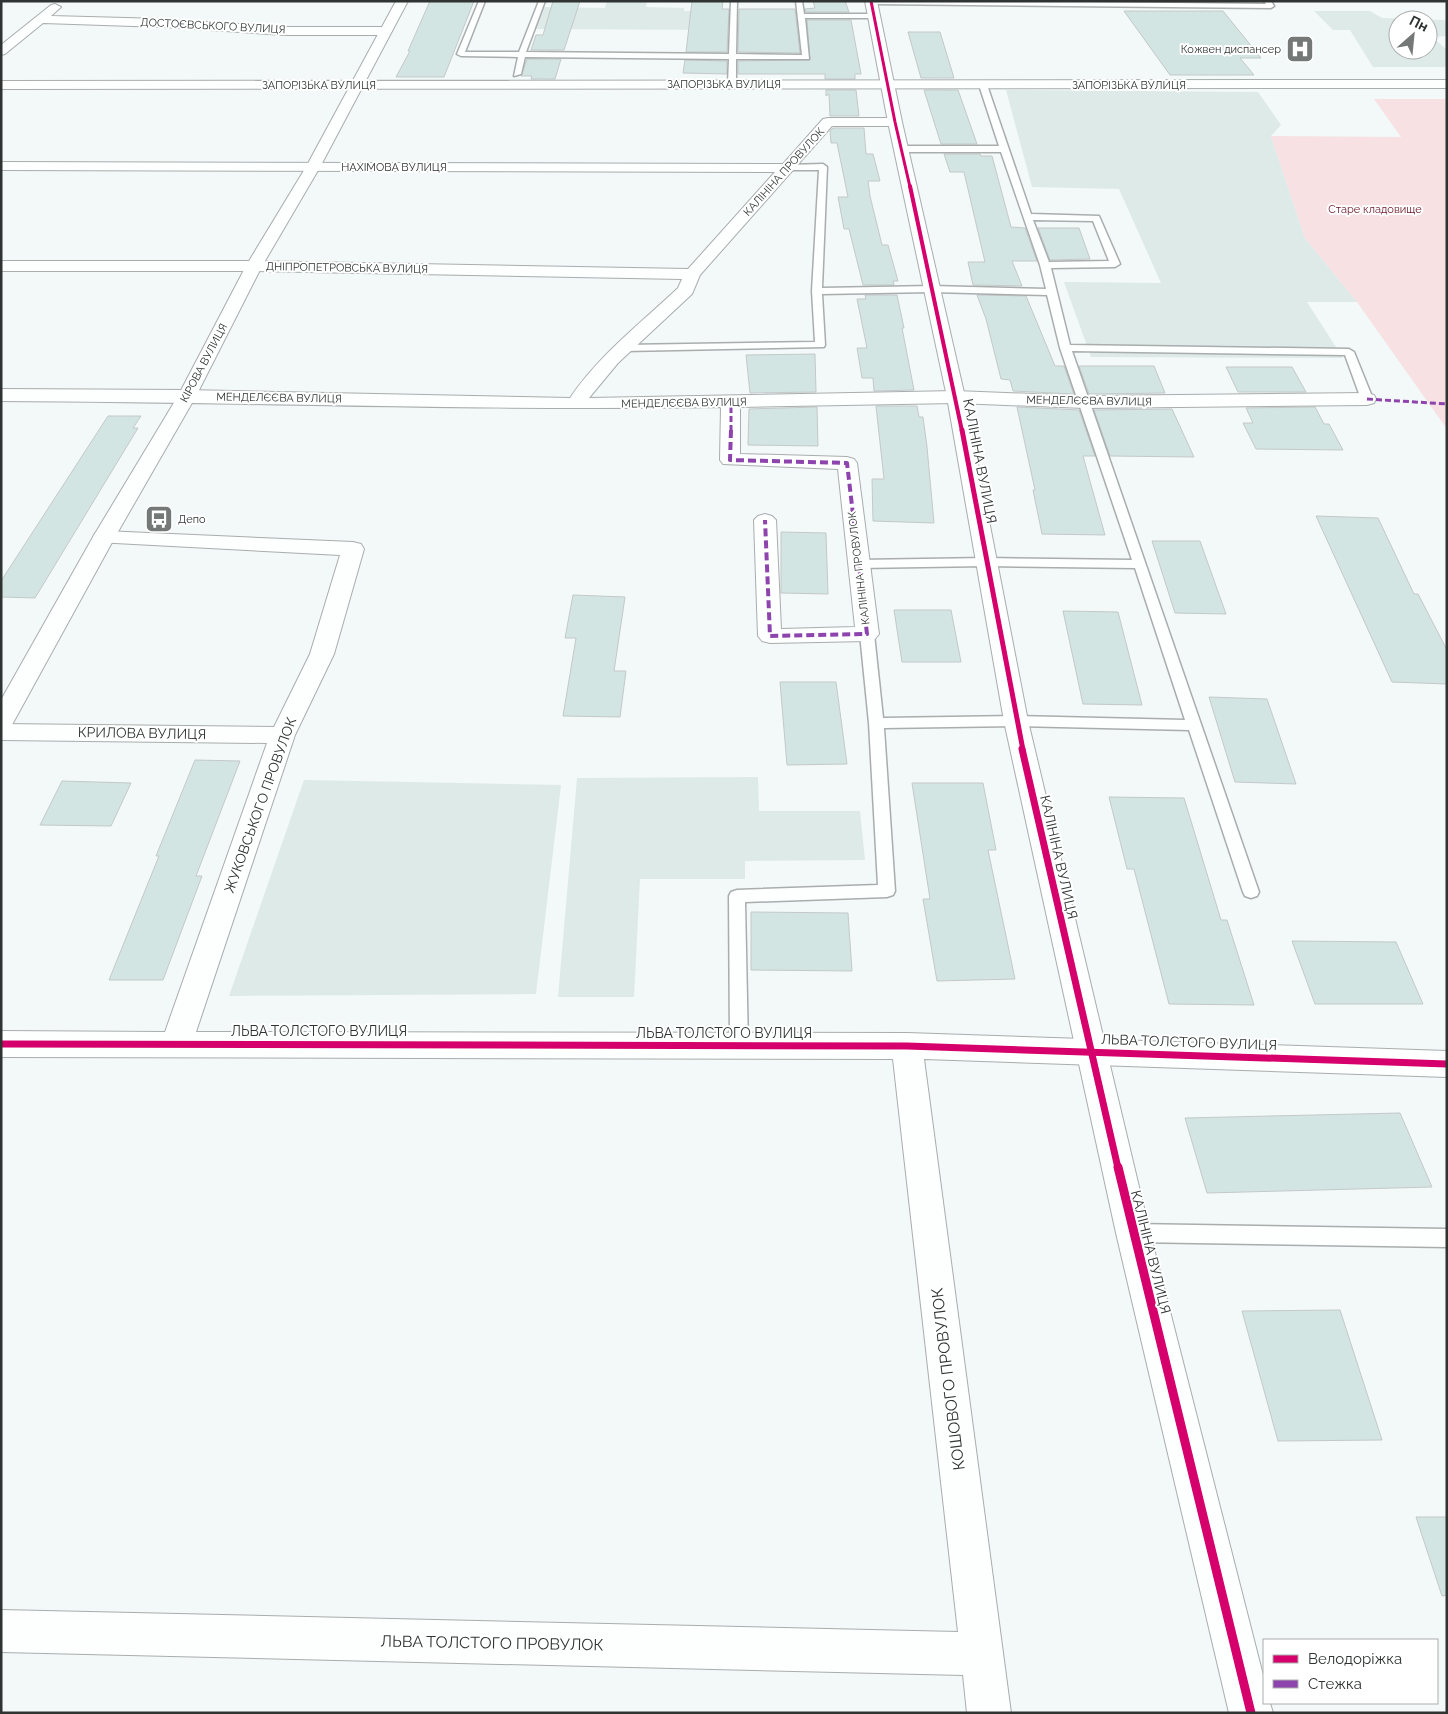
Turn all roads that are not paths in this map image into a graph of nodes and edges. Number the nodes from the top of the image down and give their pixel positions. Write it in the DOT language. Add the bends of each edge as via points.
graph roads {
  1 [pos="62,1"];
  2 [pos="402,1"];
  3 [pos="482,1"];
  4 [pos="542,1"];
  5 [pos="734,1"];
  6 [pos="799,1"];
  7 [pos="1267,1"];
  8 [pos="871,7"];
  9 [pos="801,16"];
  10 [pos="41,19"];
  11 [pos="386,31"];
  12 [pos="1,51"];
  13 [pos="522,54"];
  14 [pos="734,56"];
  15 [pos="518,74"];
  16 [pos="888,83"];
  17 [pos="1,84"];
  18 [pos="732,84"];
  19 [pos="1447,84"];
  20 [pos="359,85"];
  21 [pos="983,86"];
  22 [pos="895,122"];
  23 [pos="1004,148"];
  24 [pos="902,149"];
  25 [pos="1,166"];
  26 [pos="314,167"];
  27 [pos="787,168"];
  28 [pos="1027,217"];
  29 [pos="1045,265"];
  30 [pos="1,266"];
  31 [pos="254,266"];
  32 [pos="692,274"];
  33 [pos="932,289"];
  34 [pos="817,291"];
  35 [pos="1052,292"];
  36 [pos="625,348"];
  37 [pos="1065,348"];
  38 [pos="1,396"];
  39 [pos="187,396"];
  40 [pos="956,398"];
  41 [pos="1367,400"];
  42 [pos="731,402"];
  43 [pos="1086,402"];
  44 [pos="576,404"];
  45 [pos="765,520"];
  46 [pos="104,537"];
  47 [pos="986,562"];
  48 [pos="859,564"];
  49 [pos="1140,564"];
  50 [pos="867,634"];
  51 [pos="1016,721"];
  52 [pos="1,723"];
  53 [pos="876,724"];
  54 [pos="1195,725"];
  55 [pos="1,732"];
  56 [pos="282,735"];
  57 [pos="1251,892"];
  58 [pos="177,1043"];
  59 [pos="1,1044"];
  60 [pos="739,1046"];
  61 [pos="907,1046"];
  62 [pos="1090,1051"];
  63 [pos="1447,1064"];
  64 [pos="1133,1233"];
  65 [pos="1447,1238"];
  66 [pos="1,1632"];
  67 [pos="982,1654"];
  68 [pos="989,1713"];
  69 [pos="1251,1713"];
  1 -- 10 [label="street"];
  2 -- 11 [label="street, КІРОВА ВУЛИЦЯ"];
  3 -- 13 [label="lane" via="461,54"];
  4 -- 13 [label="lane"];
  5 -- 14 [label="lane"];
  6 -- 9 [label="lane"];
  7 -- 8 [label="lane" via="1271,6"];
  8 -- 9 [label="lane"];
  8 -- 16 [label="street, КАЛІНІНА ВУЛИЦЯ"];
  9 -- 14 [label="lane" via="806,56"];
  10 -- 11 [label="street, ДОСТОЄВСЬКОГО ВУЛИЦЯ" via="285,31"];
  10 -- 12 [label="street"];
  11 -- 20 [label="street, КІРОВА ВУЛИЦЯ"];
  13 -- 14 [label="lane"];
  13 -- 15 [label="lane"];
  14 -- 18 [label="lane"];
  16 -- 18 [label="street, ЗАПОРІЗЬКА ВУЛИЦЯ"];
  16 -- 21 [label="street, ЗАПОРІЗЬКА ВУЛИЦЯ"];
  16 -- 22 [label="street, КАЛІНІНА ВУЛИЦЯ"];
  17 -- 20 [label="street, ЗАПОРІЗЬКА ВУЛИЦЯ"];
  18 -- 20 [label="street, ЗАПОРІЗЬКА ВУЛИЦЯ"];
  19 -- 21 [label="street, ЗАПОРІЗЬКА ВУЛИЦЯ"];
  20 -- 26 [label="street, КІРОВА ВУЛИЦЯ"];
  21 -- 23 [label="lane"];
  22 -- 24 [label="street, КАЛІНІНА ВУЛИЦЯ"];
  22 -- 27 [label="street, КАЛІНІНА ПРОВУЛОК" via="828,122"];
  23 -- 24 [label="lane"];
  23 -- 28 [label="lane"];
  24 -- 33 [label="street, КАЛІНІНА ВУЛИЦЯ"];
  25 -- 26 [label="street, НАХІМОВА ВУЛИЦЯ"];
  26 -- 27 [label="street, НАХІМОВА ВУЛИЦЯ"];
  26 -- 31 [label="street, КІРОВА ВУЛИЦЯ"];
  27 -- 32 [label="street, КАЛІНІНА ПРОВУЛОК"];
  27 -- 34 [label="lane" via="823,167"];
  28 -- 29 [label="lane"];
  28 -- 29 [label="lane" via="1096,218 1115,264"];
  29 -- 35 [label="lane"];
  30 -- 31 [label="street, ДНІПРОПЕТРОВСЬКА ВУЛИЦЯ"];
  31 -- 32 [label="street, ДНІПРОПЕТРОВСЬКА ВУЛИЦЯ"];
  31 -- 39 [label="street, КІРОВА ВУЛИЦЯ"];
  32 -- 36 [label="street, КАЛІНІНА ПРОВУЛОК" via="686,290"];
  33 -- 34 [label="lane"];
  33 -- 35 [label="lane"];
  33 -- 40 [label="street, КАЛІНІНА ВУЛИЦЯ"];
  34 -- 36 [label="lane" via="820,345"];
  35 -- 37 [label="lane"];
  36 -- 44 [label="street, КАЛІНІНА ПРОВУЛОК" via="586,388"];
  37 -- 41 [label="lane" via="1349,352"];
  37 -- 43 [label="lane"];
  38 -- 39 [label="street, МЕНДЕЛЄЄВА ВУЛИЦЯ"];
  39 -- 44 [label="street, МЕНДЕЛЄЄВА ВУЛИЦЯ"];
  39 -- 46 [label="street, КІРОВА ВУЛИЦЯ"];
  40 -- 42 [label="street, МЕНДЕЛЄЄВА ВУЛИЦЯ"];
  40 -- 43 [label="street, МЕНДЕЛЄЄВА ВУЛИЦЯ"];
  40 -- 47 [label="street, КАЛІНІНА ВУЛИЦЯ"];
  41 -- 43 [label="street, МЕНДЕЛЄЄВА ВУЛИЦЯ"];
  42 -- 44 [label="street, МЕНДЕЛЄЄВА ВУЛИЦЯ"];
  42 -- 48 [label="street, КАЛІНІНА ПРОВУЛОК" via="730,460 847,464"];
  43 -- 49 [label="lane"];
  45 -- 50 [label="street, КАЛІНІНА ПРОВУЛОК" via="770,636"];
  46 -- 52 [label="street, КІРОВА ВУЛИЦЯ"];
  46 -- 56 [label="street, ЖУКОВСЬКОГО ПРОВУЛОК" via="353,549 322,654"];
  47 -- 48 [label="lane"];
  47 -- 49 [label="lane"];
  47 -- 51 [label="street, КАЛІНІНА ВУЛИЦЯ"];
  48 -- 50 [label="street, КАЛІНІНА ПРОВУЛОК"];
  49 -- 54 [label="lane"];
  50 -- 53 [label="lane"];
  51 -- 53 [label="lane"];
  51 -- 54 [label="lane"];
  51 -- 62 [label="street, КАЛІНІНА ВУЛИЦЯ"];
  53 -- 60 [label="lane" via="886,892 737,896"];
  54 -- 57 [label="lane"];
  55 -- 56 [label="street, КРИЛОВА ВУЛИЦЯ"];
  56 -- 58 [label="street, ЖУКОВСЬКОГО ПРОВУЛОК"];
  58 -- 59 [label="street, ЛЬВА ТОЛСТОГО ВУЛИЦЯ"];
  58 -- 60 [label="street, ЛЬВА ТОЛСТОГО ВУЛИЦЯ"];
  60 -- 61 [label="street, ЛЬВА ТОЛСТОГО ВУЛИЦЯ"];
  61 -- 62 [label="street, ЛЬВА ТОЛСТОГО ВУЛИЦЯ"];
  61 -- 67 [label="street, КОШОВОГО ПРОВУЛОК"];
  62 -- 63 [label="street, ЛЬВА ТОЛСТОГО ВУЛИЦЯ"];
  62 -- 64 [label="street, КАЛІНІНА ВУЛИЦЯ"];
  64 -- 65 [label="lane"];
  64 -- 69 [label="street, КАЛІНІНА ВУЛИЦЯ"];
  66 -- 67 [label="street, ЛЬВА ТОЛСТОГО ПРОВУЛОК"];
  67 -- 68 [label="street, КОШОВОГО ПРОВУЛОК"];
}
